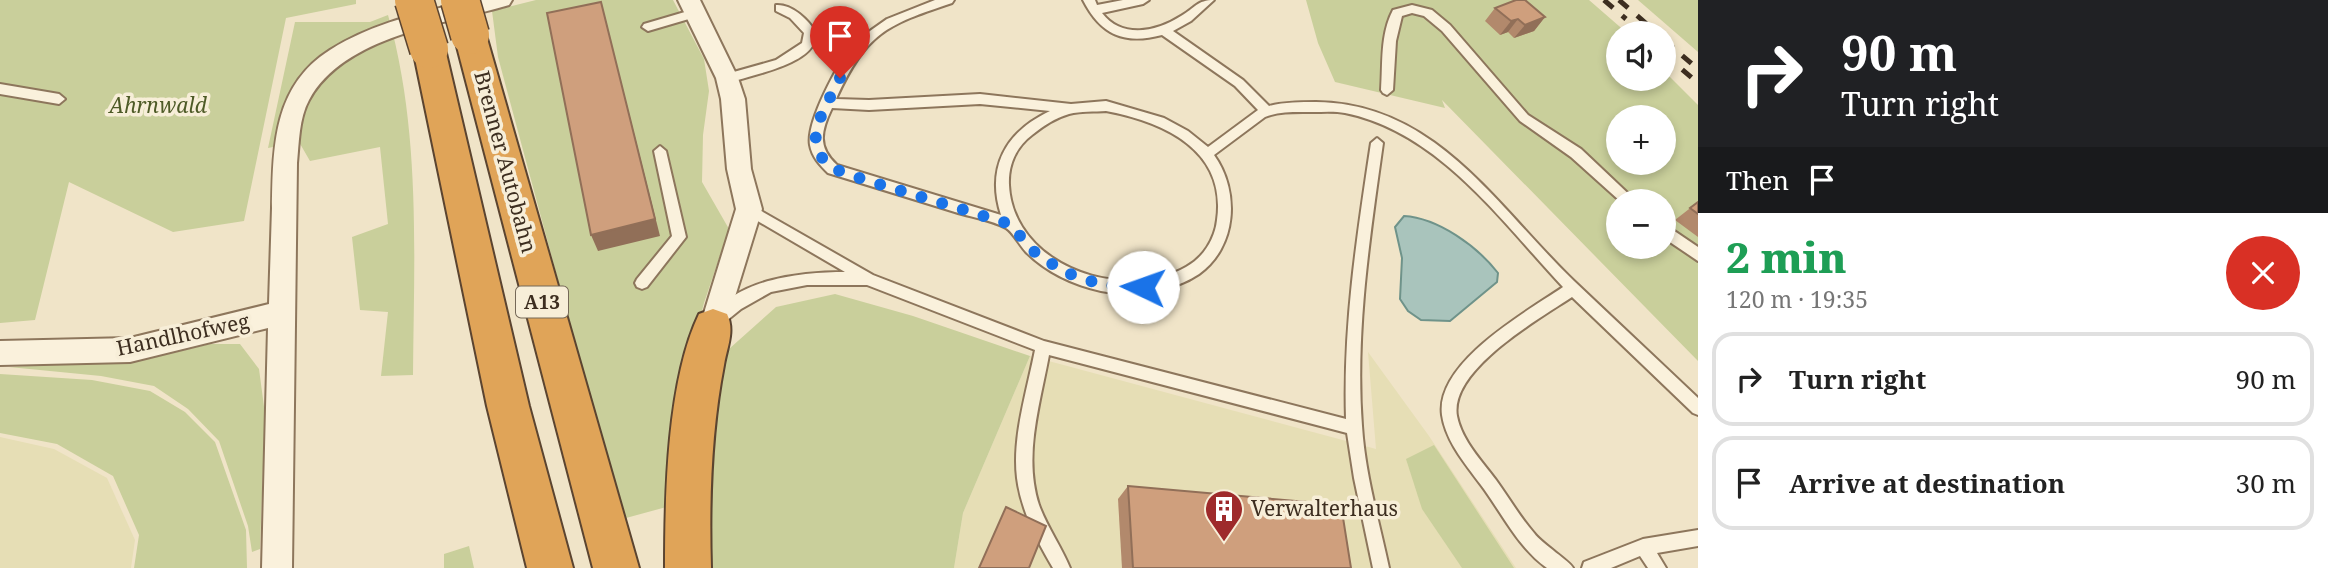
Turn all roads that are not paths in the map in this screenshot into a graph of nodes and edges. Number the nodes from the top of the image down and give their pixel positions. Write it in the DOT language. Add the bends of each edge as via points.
graph roads {
  1 [pos="414,0"];
  2 [pos="501,0"];
  3 [pos="948,0"];
  4 [pos="1143,0"];
  5 [pos="1208,0"];
  6 [pos="912,5"];
  7 [pos="1091,5"];
  8 [pos="692,6"];
  9 [pos="780,8"];
  10 [pos="465,17"];
  11 [pos="648,27"];
  12 [pos="1163,30"];
  13 [pos="810,38"];
  14 [pos="862,43"];
  15 [pos="727,78"];
  16 [pos="0,89"];
  17 [pos="1387,90"];
  18 [pos="59,99"];
  19 [pos="828,103"];
  20 [pos="1074,108"];
  21 [pos="1266,111"];
  22 [pos="1377,143"];
  23 [pos="660,151"];
  24 [pos="1207,154"];
  25 [pos="1616,189"];
  26 [pos="748,209"];
  27 [pos="1010,224"];
  28 [pos="1676,239"];
  29 [pos="1698,255"];
  30 [pos="868,279"];
  31 [pos="642,282"];
  32 [pos="1573,288"];
  33 [pos="282,313"];
  34 [pos="713,326"];
  35 [pos="1044,347"];
  36 [pos="0,354"];
  37 [pos="1698,408"];
  38 [pos="1354,428"];
  39 [pos="1698,538"];
  40 [pos="1643,547"];
  41 [pos="277,568"];
  42 [pos="550,568"];
  43 [pos="616,568"];
  44 [pos="688,568"];
  45 [pos="1062,568"];
  46 [pos="1381,568"];
  47 [pos="1565,568"];
  48 [pos="1590,568"];
  49 [pos="1658,568"];
  1 -- 42 [label="highway, A13, bridge"];
  2 -- 33 [label="street" via="356,45 334,58 304,89 290,122 285,163"];
  3 -- 6 [label="lane"];
  4 -- 7 [label="lane"];
  5 -- 12 [label="lane" via="1190,18"];
  6 -- 14 [label="lane"];
  7 -- 12 [label="lane" via="1102,22 1120,33"];
  8 -- 11 [label="lane"];
  8 -- 15 [label="street"];
  9 -- 13 [label="lane" via="803,23"];
  10 -- 43 [label="highway, Brenner Autobahn / A13"];
  12 -- 21 [label="lane" via="1239,83"];
  13 -- 14 [label="lane" via="840,36"];
  13 -- 15 [label="lane" via="797,54 779,63"];
  14 -- 19 [label="lane" via="847,62"];
  15 -- 26 [label="street"];
  16 -- 18 [label="lane"];
  17 -- 25 [label="lane" via="1390,29 1397,13 1412,9 1428,13 1524,118 1576,153"];
  19 -- 20 [label="lane" via="980,99"];
  19 -- 27 [label="lane" via="815,142 820,156 834,169"];
  20 -- 24 [label="lane" via="1107,106 1140,112 1171,126"];
  20 -- 27 [label="lane" via="1043,119 1018,138 1004,163 1001,192"];
  21 -- 24 [label="lane"];
  21 -- 32 [label="lane" via="1316,105 1347,107 1399,125 1452,164"];
  22 -- 38 [label="lane" via="1359,269 1353,346"];
  23 -- 31 [label="lane" via="679,237"];
  24 -- 27 [label="lane" via="1227,202 1223,232 1207,258 1179,278 1143,287 1103,285 1064,272 1032,250"];
  26 -- 30 [label="lane"];
  26 -- 34 [label="street"];
  28 -- 29 [label="lane"];
  30 -- 34 [label="lane" via="793,280 768,286 748,294"];
  30 -- 35 [label="lane"];
  32 -- 37 [label="lane"];
  32 -- 47 [label="lane" via="1465,371 1455,384 1449,407 1454,429 1511,515 1546,558"];
  33 -- 36 [label="street, Handlhofweg" via="130,350"];
  33 -- 41 [label="street"];
  34 -- 44 [label="highway" via="699,376 690,438"];
  35 -- 38 [label="lane"];
  35 -- 45 [label="lane" via="1024,469 1048,547"];
  38 -- 46 [label="lane"];
  39 -- 40 [label="lane"];
  40 -- 48 [label="lane"];
  40 -- 49 [label="lane"];
}
